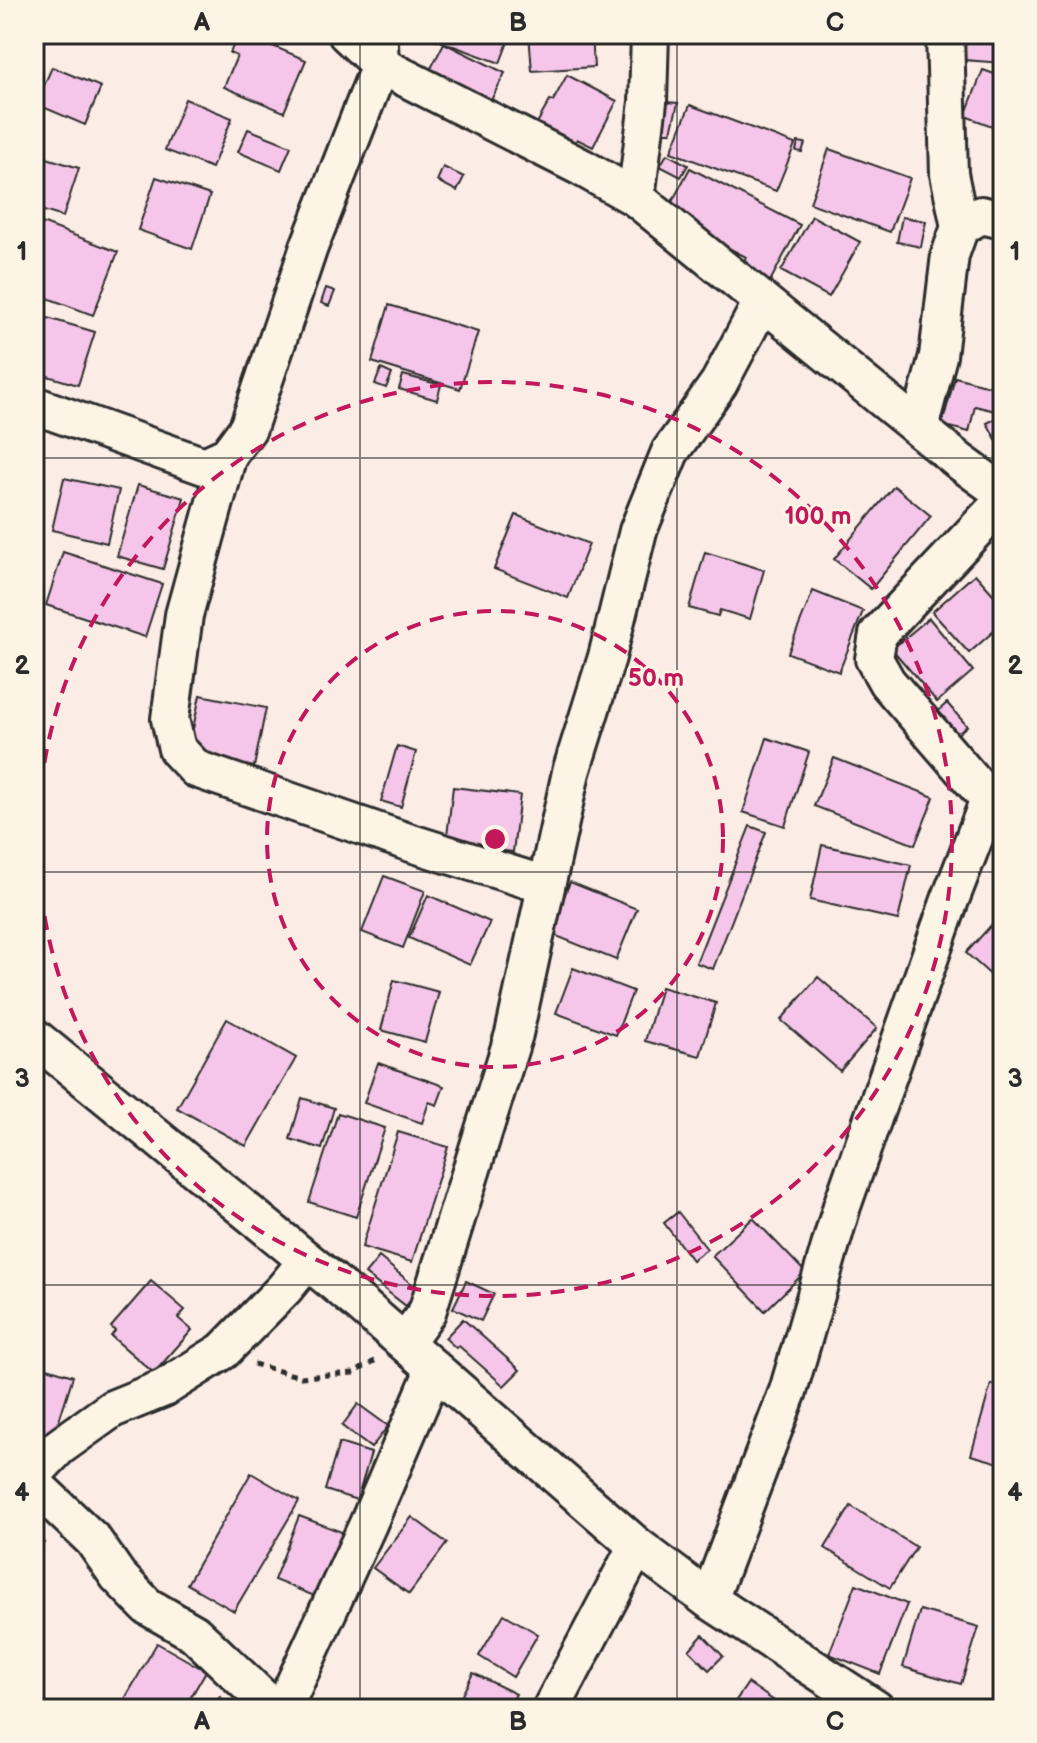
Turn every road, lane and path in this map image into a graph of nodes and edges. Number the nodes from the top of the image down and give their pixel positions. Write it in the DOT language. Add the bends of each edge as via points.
graph roads {
  1 [pos="347,34"];
  2 [pos="650,34"];
  3 [pos="945,34"];
  4 [pos="379,49"];
  5 [pos="636,198"];
  6 [pos="1003,220"];
  7 [pos="960,227"];
  8 [pos="762,302"];
  9 [pos="34,405"];
  10 [pos="919,428"];
  11 [pos="228,455"];
  12 [pos="1003,493"];
  13 [pos="1003,501"];
  14 [pos="996,808"];
  15 [pos="545,885"];
  16 [pos="34,1037"];
  17 [pos="307,1261"];
  18 [pos="405,1342"];
  19 [pos="223,1351"];
  20 [pos="434,1370"];
  21 [pos="34,1473"];
  22 [pos="34,1484"];
  23 [pos="637,1546"];
  24 [pos="709,1600"];
  25 [pos="274,1709"];
  26 [pos="283,1709"];
  27 [pos="551,1709"];
  28 [pos="876,1709"];
  1 -- 4 [label="street"];
  2 -- 5 [label="street"];
  3 -- 7 [label="street" via="949,174"];
  4 -- 5 [label="street"];
  4 -- 11 [label="street" via="248,428"];
  5 -- 8 [label="street"];
  6 -- 7 [label="street" via="981,215"];
  7 -- 10 [label="street" via="950,255 938,356"];
  8 -- 10 [label="street"];
  8 -- 15 [label="street" via="719,383 670,452 638,531"];
  9 -- 11 [label="street" via="204,466"];
  10 -- 12 [label="street"];
  11 -- 15 [label="street" via="184,615 170,719 177,749 196,769"];
  13 -- 14 [label="street" via="878,634 874,659 887,682"];
  14 -- 24 [label="street" via="950,900 842,1206 788,1391"];
  15 -- 18 [label="street" via="509,1048 427,1312"];
  16 -- 17 [label="street"];
  17 -- 18 [label="street"];
  17 -- 19 [label="street"];
  18 -- 19 [label="path" via="354,1373 301,1377"];
  18 -- 20 [label="street"];
  19 -- 21 [label="street" via="164,1388 112,1409 59,1447"];
  20 -- 23 [label="street"];
  20 -- 26 [label="street"];
  22 -- 25 [label="street" via="93,1540 147,1606 194,1633"];
  23 -- 24 [label="street"];
  23 -- 27 [label="street"];
  24 -- 28 [label="street"];
}
